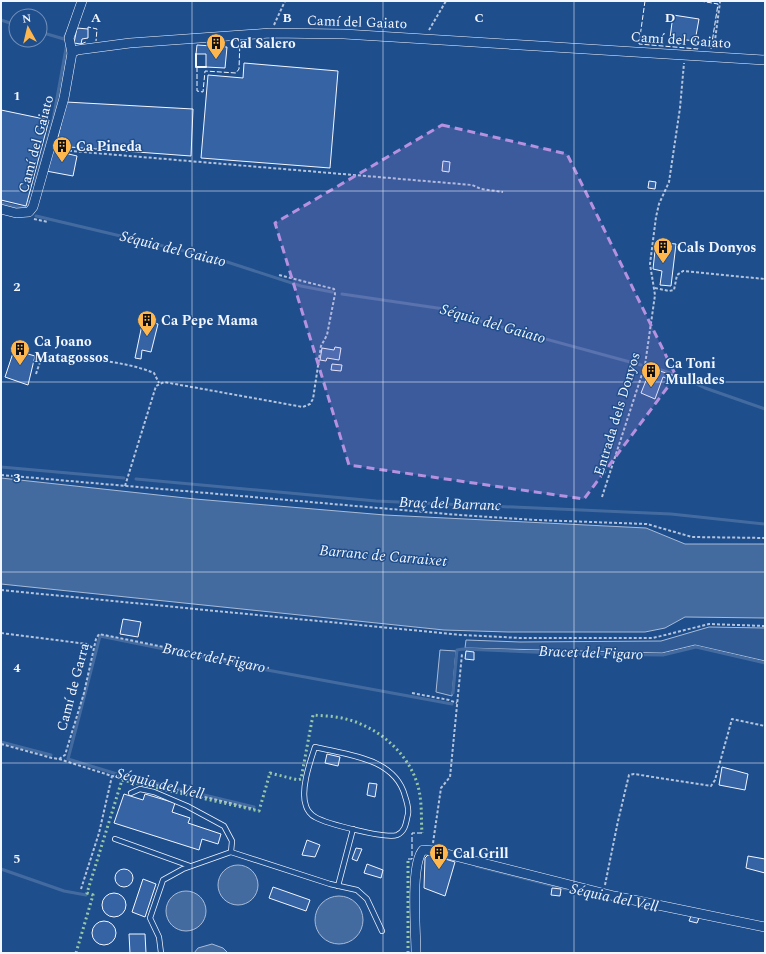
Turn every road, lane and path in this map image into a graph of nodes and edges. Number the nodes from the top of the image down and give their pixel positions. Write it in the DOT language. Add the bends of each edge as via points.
graph roads {
  1 [pos="82,1"];
  2 [pos="285,1"];
  3 [pos="446,1"];
  4 [pos="720,2"];
  5 [pos="270,33"];
  6 [pos="427,39"];
  7 [pos="72,52"];
  8 [pos="685,54"];
  9 [pos="712,55"];
  10 [pos="765,60"];
  11 [pos="50,149"];
  12 [pos="503,192"];
  13 [pos="1,209"];
  14 [pos="279,275"];
  15 [pos="765,279"];
  16 [pos="655,287"];
  17 [pos="36,374"];
  18 [pos="159,383"];
  19 [pos="1,475"];
  20 [pos="125,486"];
  21 [pos="602,497"];
  22 [pos="765,538"];
  23 [pos="1,590"];
  24 [pos="765,626"];
  25 [pos="1,633"];
  26 [pos="94,649"];
  27 [pos="462,654"];
  28 [pos="269,668"];
  29 [pos="412,693"];
  30 [pos="457,703"];
  31 [pos="765,726"];
  32 [pos="1,744"];
  33 [pos="59,759"];
  34 [pos="112,776"];
  35 [pos="131,793"];
  36 [pos="254,809"];
  37 [pos="353,829"];
  38 [pos="114,839"];
  39 [pos="428,851"];
  40 [pos="231,852"];
  41 [pos="190,866"];
  42 [pos="338,886"];
  43 [pos="81,889"];
  44 [pos="603,893"];
  45 [pos="765,927"];
  46 [pos="382,931"];
  47 [pos="161,953"];
  48 [pos="416,953"];
  1 -- 7 [label="street" via="69,38"];
  2 -- 5 [label="path"];
  3 -- 6 [label="path" via="428,31"];
  4 -- 9 [label="path"];
  5 -- 6 [label="street, Camí del Gaiato"];
  5 -- 7 [label="street, Camí del Gaiato" via="130,43"];
  6 -- 8 [label="street, Camí del Gaiato"];
  7 -- 11 [label="street, Camí del Gaiato" via="64,98"];
  8 -- 9 [label="street, Camí del Gaiato"];
  8 -- 16 [label="path, Entrada dels Donyos" via="669,182 659,204 653,240 650,264"];
  9 -- 10 [label="street, Camí del Gaiato"];
  11 -- 12 [label="path" via="472,185"];
  11 -- 13 [label="street, Camí del Gaiato" via="33,207 29,212 16,213"];
  14 -- 18 [label="path" via="334,289 327,335 321,346 313,399 310,404 303,407"];
  15 -- 16 [label="path" via="683,271 677,276 674,290"];
  16 -- 21 [label="path, Entrada dels Donyos" via="654,311 645,365"];
  17 -- 18 [label="path" via="44,357 86,359 144,369 154,373"];
  18 -- 20 [label="path"];
  19 -- 20 [label="path"];
  20 -- 22 [label="path" via="459,515 647,524 692,537"];
  23 -- 24 [label="path" via="476,636 653,638 710,624"];
  25 -- 26 [label="path" via="87,644"];
  26 -- 28 [label="path, Camí de Garra" via="99,634 103,634"];
  26 -- 33 [label="path, Camí de Garra" via="65,755"];
  27 -- 30 [label="path"];
  29 -- 30 [label="path"];
  30 -- 39 [label="path" via="450,777 441,788"];
  31 -- 44 [label="path" via="732,719 715,780 711,786 629,775"];
  32 -- 33 [label="path"];
  33 -- 34 [label="path"];
  34 -- 36 [label="path" via="126,777"];
  34 -- 43 [label="path" via="99,833"];
  35 -- 40 [label="lane" via="140,789 154,792 224,826 232,841"];
  37 -- 37 [label="lane" via="390,836 399,834 405,827 409,810 403,787 390,772 374,761 315,747 304,796 308,811 315,817"];
  37 -- 42 [label="lane"];
  38 -- 41 [label="lane"];
  39 -- 44 [label="street"];
  39 -- 48 [label="street" via="419,855 416,871"];
  40 -- 41 [label="lane"];
  40 -- 42 [label="lane"];
  41 -- 47 [label="lane" via="163,880 150,918 159,937"];
  42 -- 46 [label="lane" via="357,890 366,900"];
  44 -- 45 [label="street"];
}
